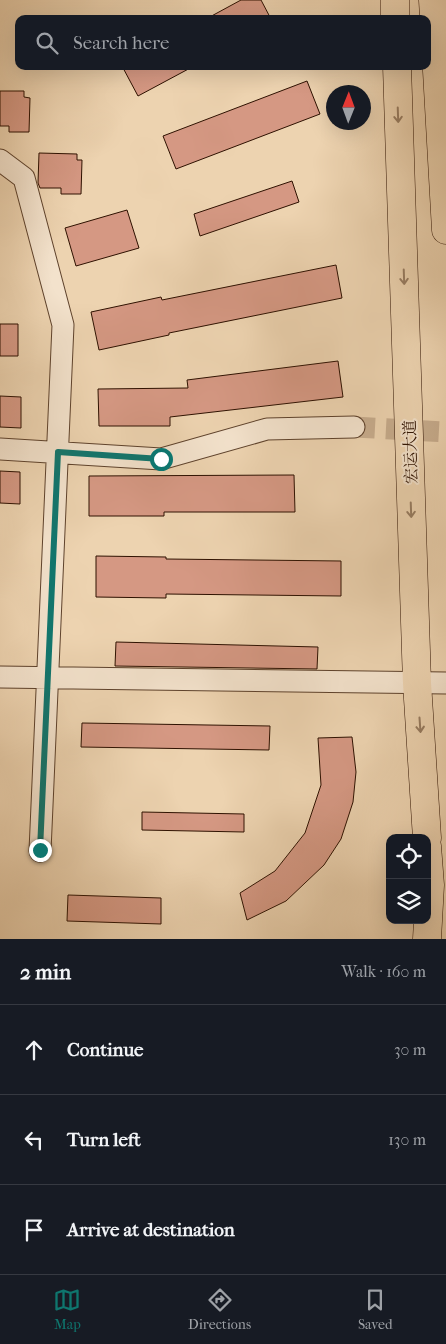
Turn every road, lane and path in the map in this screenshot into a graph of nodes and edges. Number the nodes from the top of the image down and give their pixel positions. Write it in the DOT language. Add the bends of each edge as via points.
graph roads {
  1 [pos="395,0"];
  2 [pos="433,0"];
  3 [pos="395,15"];
  4 [pos="397,70"];
  5 [pos="0,160"];
  6 [pos="446,230"];
  7 [pos="354,426"];
  8 [pos="0,449"];
  9 [pos="58,452"];
  10 [pos="0,677"];
  11 [pos="48,678"];
  12 [pos="417,683"];
  13 [pos="446,683"];
  14 [pos="427,834"];
  15 [pos="40,850"];
  16 [pos="430,879"];
  17 [pos="427,934"];
  1 -- 3 [label="main road"];
  2 -- 6 [label="main road"];
  4 -- 12 [label="main road, 宏运大道, one-way"];
  5 -- 9 [label="street" via="24,178 63,325"];
  7 -- 9 [label="street" via="267,429 161,459"];
  8 -- 9 [label="street"];
  9 -- 11 [label="street"];
  10 -- 11 [label="street"];
  11 -- 12 [label="street"];
  11 -- 15 [label="street"];
  12 -- 13 [label="street"];
  12 -- 14 [label="main road, 宏运大道, one-way"];
  16 -- 17 [label="main road"];
}
